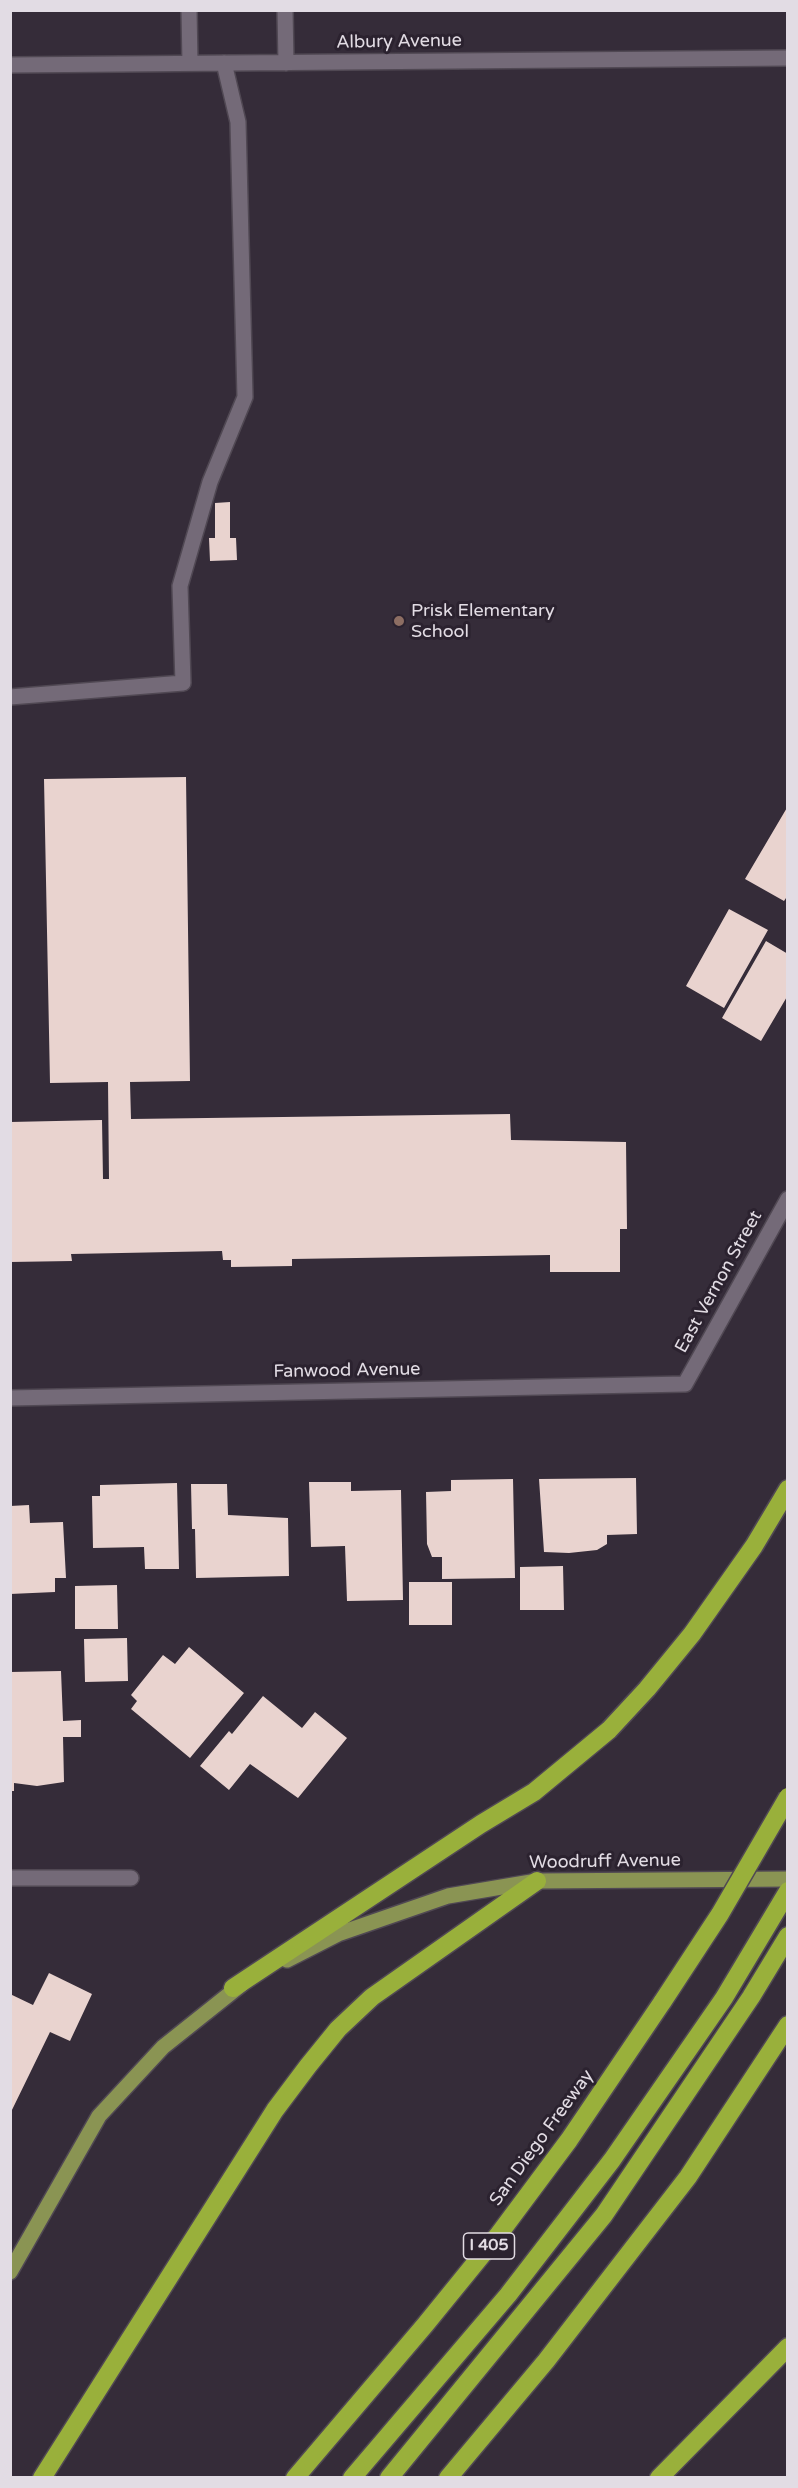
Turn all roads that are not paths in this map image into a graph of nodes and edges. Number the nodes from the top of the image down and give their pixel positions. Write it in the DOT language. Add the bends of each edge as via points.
graph roads {
  1 [pos="189,10"];
  2 [pos="285,10"];
  3 [pos="788,58"];
  4 [pos="190,63"];
  5 [pos="224,63"];
  6 [pos="286,63"];
  7 [pos="10,65"];
  8 [pos="10,696"];
  9 [pos="788,1199"];
  10 [pos="685,1384"];
  11 [pos="10,1398"];
  12 [pos="788,1489"];
  13 [pos="788,1797"];
  14 [pos="10,1878"];
  15 [pos="131,1878"];
  16 [pos="788,1879"];
  17 [pos="537,1881"];
  18 [pos="788,1891"];
  19 [pos="788,1936"];
  20 [pos="233,1988"];
  21 [pos="788,2025"];
  22 [pos="10,2272"];
  23 [pos="788,2346"];
  24 [pos="42,2478"];
  25 [pos="295,2478"];
  26 [pos="352,2478"];
  27 [pos="389,2478"];
  28 [pos="448,2478"];
  29 [pos="659,2478"];
  1 -- 4 [label="street"];
  2 -- 6 [label="street"];
  3 -- 6 [label="street, Albury Avenue"];
  4 -- 5 [label="street, Albury Avenue"];
  4 -- 7 [label="street, Albury Avenue"];
  5 -- 6 [label="street, Albury Avenue"];
  5 -- 8 [label="street" via="238,122 245,398 210,482 180,586 183,683"];
  9 -- 10 [label="street, East Vernon Street"];
  10 -- 11 [label="street, Fanwood Avenue"];
  12 -- 20 [label="highway" via="754,1546 692,1634 601,1737 534,1792"];
  13 -- 25 [label="highway, San Diego Freeway / I 405, bridge" via="720,1914 569,2140 499,2234"];
  14 -- 15 [label="street"];
  16 -- 17 [label="main road, Woodruff Avenue"];
  17 -- 20 [label="main road, Woodruff Avenue" via="448,1896 338,1934"];
  17 -- 24 [label="highway" via="372,1997 338,2029 275,2110"];
  18 -- 26 [label="highway" via="724,1998 612,2160 508,2295"];
  19 -- 27 [label="highway" via="603,2215"];
  20 -- 22 [label="main road, Woodruff Avenue" via="163,2047 99,2116"];
  21 -- 28 [label="highway" via="688,2177 546,2361"];
  23 -- 29 [label="highway"];
}
